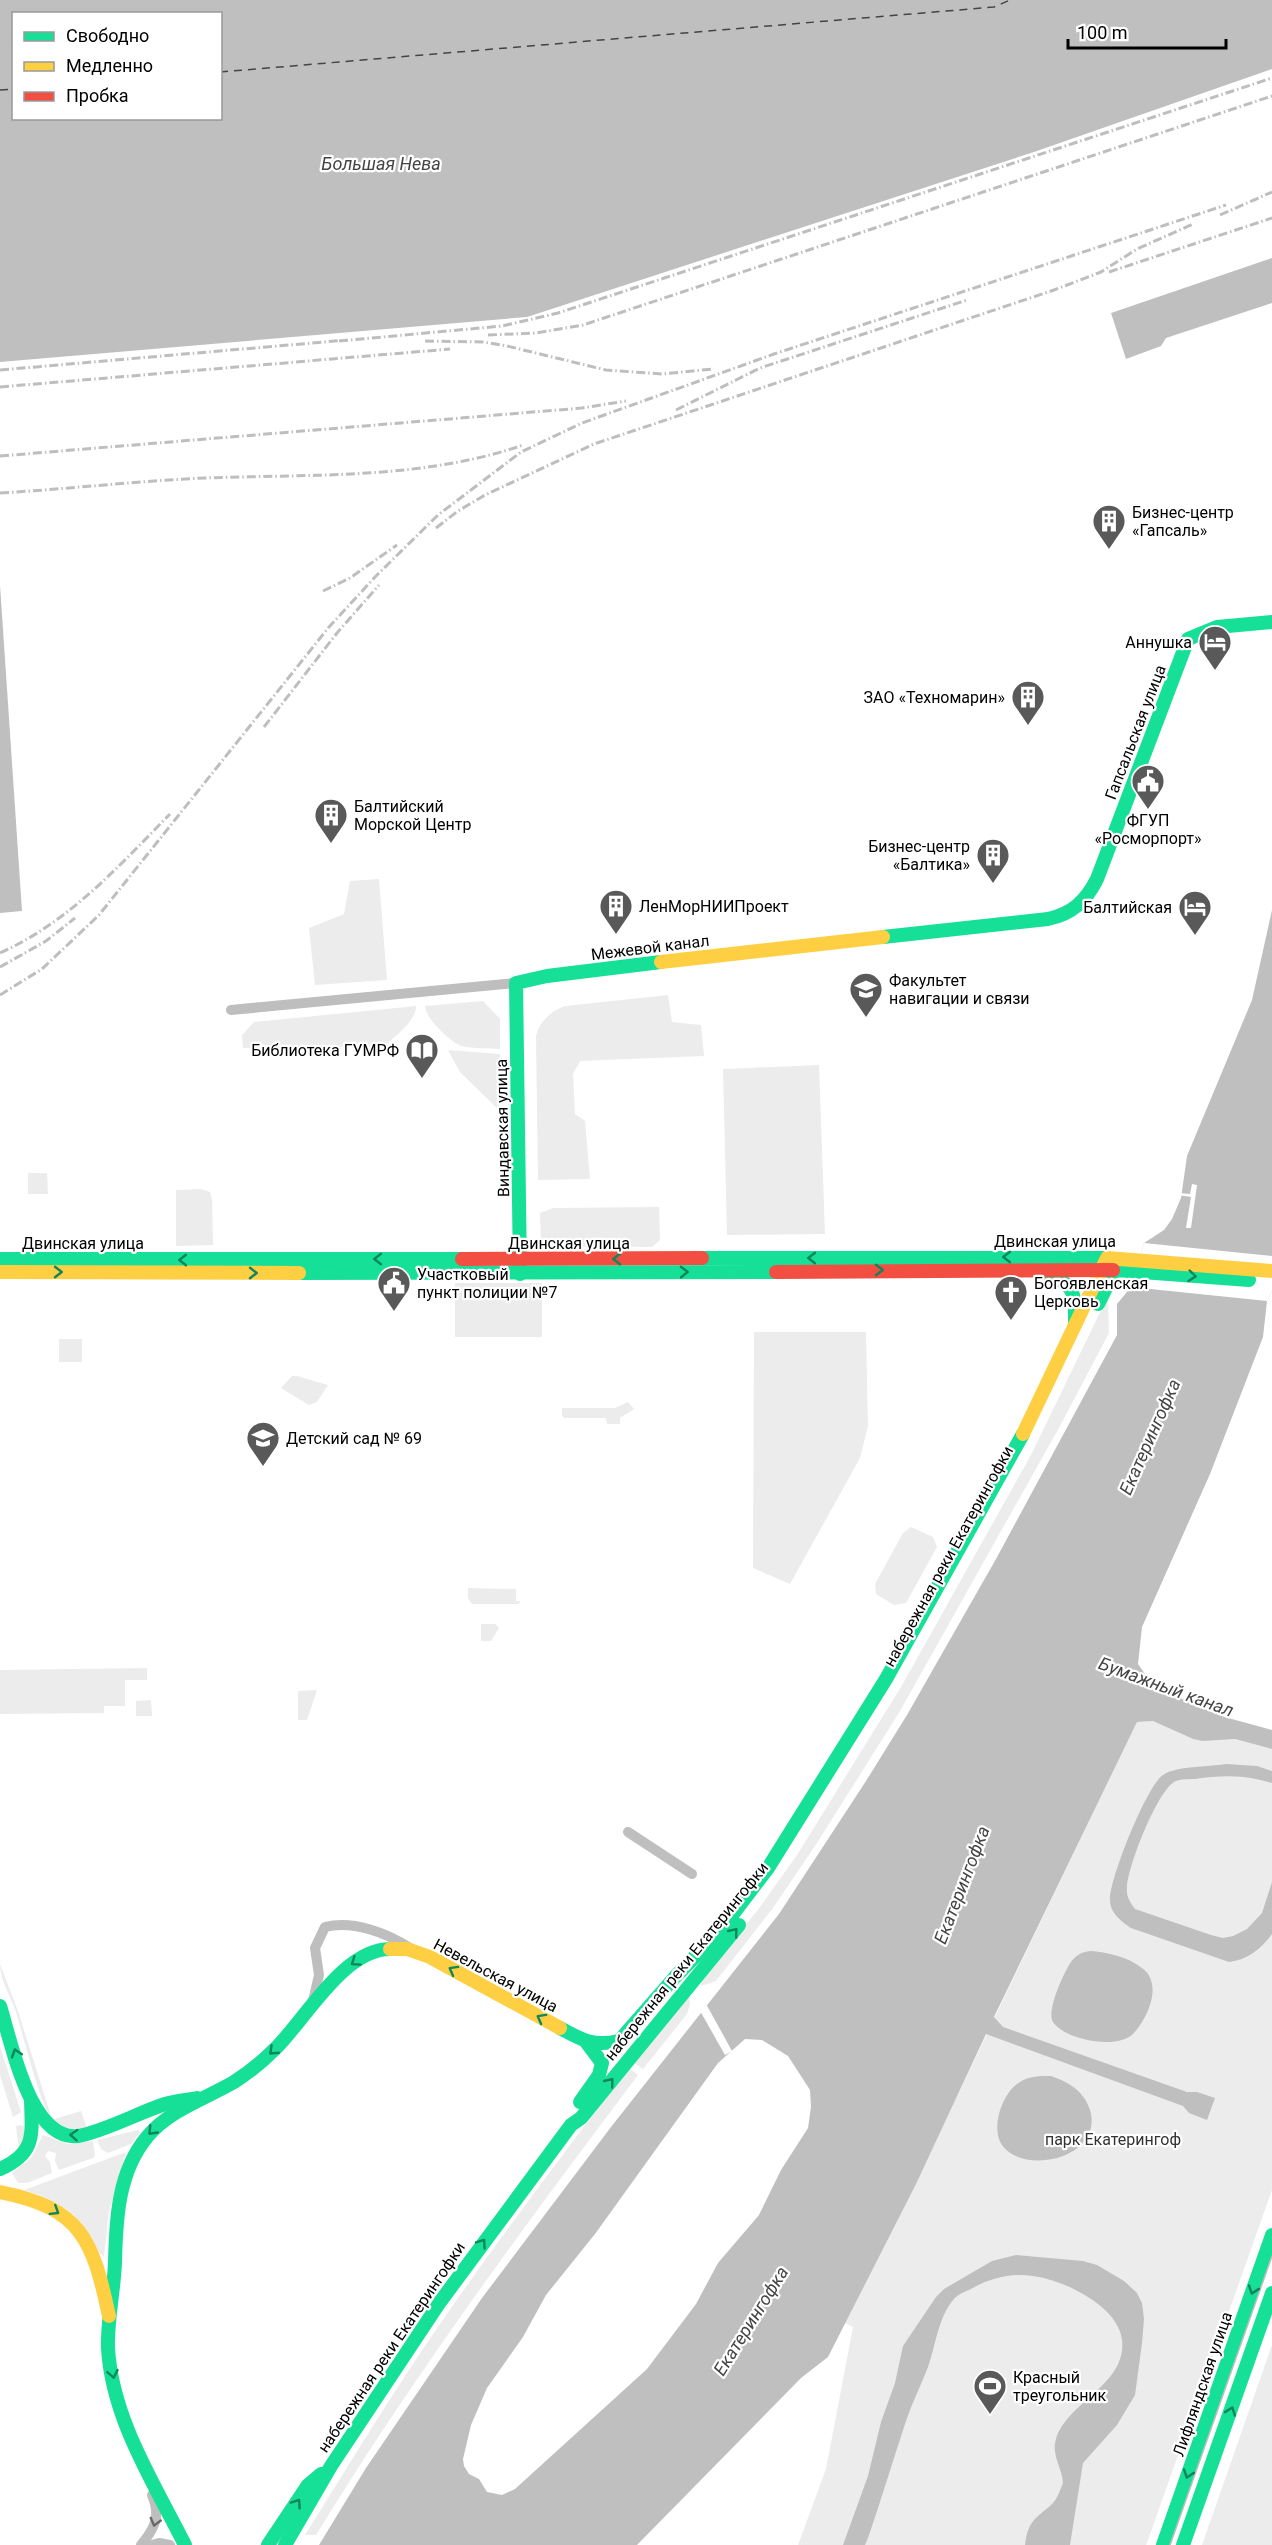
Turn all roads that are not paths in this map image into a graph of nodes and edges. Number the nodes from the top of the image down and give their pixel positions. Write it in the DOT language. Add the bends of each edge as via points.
graph roads {
  1 [pos="1272,622"];
  2 [pos="1072,912"];
  3 [pos="516,983"];
  4 [pos="231,1010"];
  5 [pos="0,1259"];
  6 [pos="1136,1265"];
  7 [pos="520,1266"];
  8 [pos="1108,1266"];
  9 [pos="1034,1269"];
  10 [pos="1272,1271"];
  11 [pos="0,1272"];
  12 [pos="1272,1281"];
  13 [pos="1075,1326"];
  14 [pos="411,1949"];
  15 [pos="0,2006"];
  16 [pos="311,2007"];
  17 [pos="587,2043"];
  18 [pos="200,2098"];
  19 [pos="31,2100"];
  20 [pos="571,2125"];
  21 [pos="0,2169"];
  22 [pos="0,2192"];
  23 [pos="1272,2235"];
  24 [pos="1272,2293"];
  25 [pos="109,2316"];
  26 [pos="141,2455"];
  27 [pos="331,2466"];
  28 [pos="141,2545"];
  29 [pos="152,2545"];
  30 [pos="170,2545"];
  31 [pos="185,2545"];
  32 [pos="268,2545"];
  33 [pos="285,2545"];
  34 [pos="1163,2545"];
  35 [pos="1184,2545"];
  1 -- 2 [label="street, Гапсальская улица" via="1213,628 1188,639 1097,879 1086,900"];
  2 -- 3 [label="street, Межевой канал" via="1048,919 617,967"];
  3 -- 4 [label="street, Межевой канал"];
  3 -- 7 [label="street, Виндавская улица"];
  7 -- 5 [label="street, Двинская улица, one-way"];
  6 -- 8 [label="street, Двинская улица"];
  6 -- 10 [label="street"];
  6 -- 12 [label="street, one-way" via="1212,1278"];
  8 -- 7 [label="street, Двинская улица, one-way"];
  7 -- 9 [label="street, Двинская улица, one-way"];
  11 -- 7 [label="street, Двинская улица, one-way"];
  8 -- 9 [label="street, Двинская улица"];
  8 -- 13 [label="street, набережная реки Екатерингофки"];
  20 -- 8 [label="street, набережная реки Екатерингофки, one-way" via="581,2118 746,1916 819,1809 895,1684 1037,1431"];
  9 -- 13 [label="street" via="1066,1280 1072,1286"];
  13 -- 17 [label="street, набережная реки Екатерингофки" via="1027,1427 886,1679 768,1868 731,1917 624,2036 613,2044"];
  14 -- 16 [label="street, Невельская улица, one-way" via="392,1948 358,1959"];
  14 -- 16 [label="street" via="392,1936 369,1930 334,1924 325,1927 315,1948 319,1975"];
  17 -- 14 [label="street, Невельская улица, one-way"];
  19 -- 15 [label="street, one-way"];
  16 -- 18 [label="street, Невельская улица, one-way" via="256,2066"];
  17 -- 20 [label="street" via="600,2058 601,2070 573,2111"];
  18 -- 19 [label="street, Невельская улица, one-way" via="168,2103 81,2136 56,2131"];
  18 -- 25 [label="street, one-way" via="160,2124 146,2138 130,2167 116,2217 114,2296"];
  19 -- 21 [label="street" via="29,2147 17,2163"];
  27 -- 20 [label="street, набережная реки Екатерингофки, one-way" via="440,2302"];
  22 -- 25 [label="street, one-way" via="33,2199 71,2222 96,2259"];
  23 -- 34 [label="street, Лифляндская улица, one-way"];
  35 -- 24 [label="street, one-way"];
  25 -- 26 [label="street, one-way" via="108,2348 113,2378"];
  26 -- 28 [label="street, one-way" via="158,2511 153,2531"];
  26 -- 31 [label="street"];
  32 -- 27 [label="street, one-way" via="308,2485"];
  27 -- 33 [label="street, набережная реки Екатерингофки"];
  29 -- 30 [label="street"];
}
